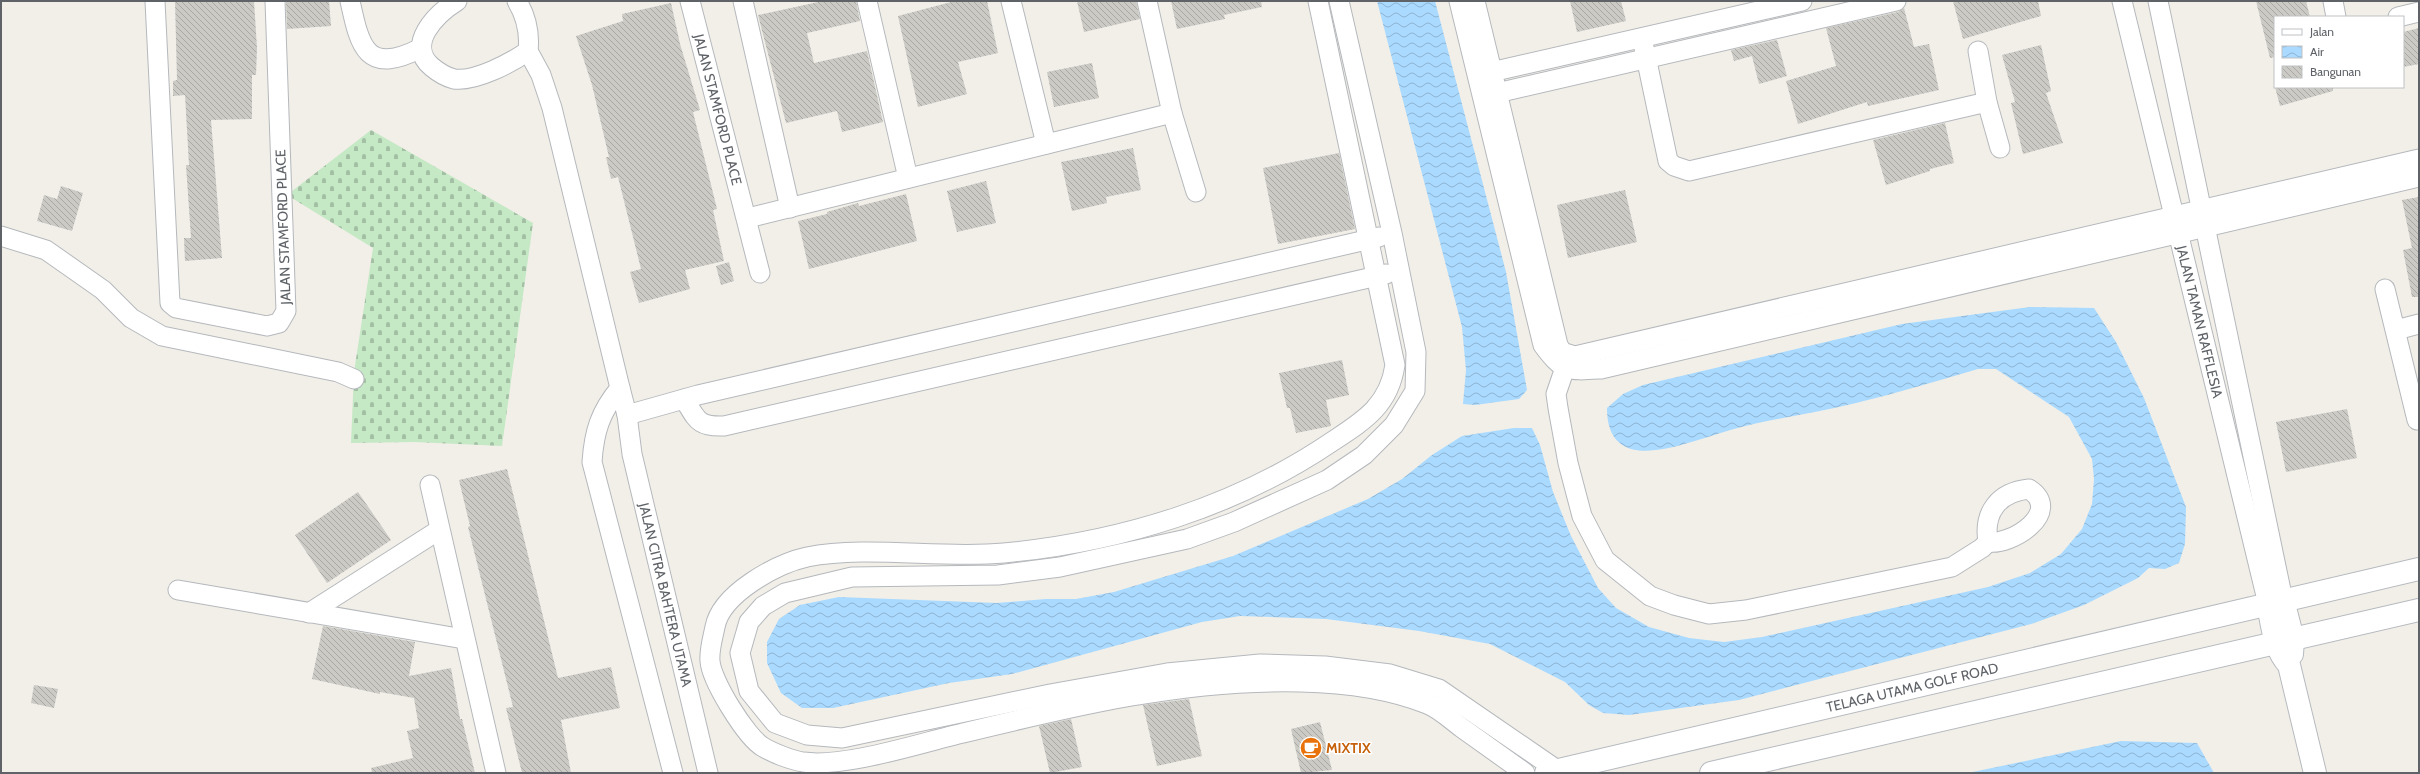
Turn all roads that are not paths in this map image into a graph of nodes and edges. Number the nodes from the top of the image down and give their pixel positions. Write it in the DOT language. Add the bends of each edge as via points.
graph roads {
  1 [pos="155,1"];
  2 [pos="276,1"];
  3 [pos="350,1"];
  4 [pos="456,1"];
  5 [pos="517,1"];
  6 [pos="690,1"];
  7 [pos="743,1"];
  8 [pos="867,1"];
  9 [pos="1011,1"];
  10 [pos="1147,1"];
  11 [pos="1318,1"];
  12 [pos="1338,1"];
  13 [pos="1459,1"];
  14 [pos="1475,1"];
  15 [pos="1802,1"];
  16 [pos="1896,1"];
  17 [pos="2122,1"];
  18 [pos="2158,1"];
  19 [pos="2333,1"];
  20 [pos="2419,12"];
  21 [pos="2336,16"];
  22 [pos="2402,16"];
  23 [pos="1642,38"];
  24 [pos="421,48"];
  25 [pos="528,51"];
  26 [pos="1978,51"];
  27 [pos="1648,58"];
  28 [pos="1484,74"];
  29 [pos="1489,95"];
  30 [pos="1987,102"];
  31 [pos="1172,113"];
  32 [pos="1046,144"];
  33 [pos="2000,148"];
  34 [pos="2419,159"];
  35 [pos="2419,177"];
  36 [pos="908,178"];
  37 [pos="1196,192"];
  38 [pos="790,208"];
  39 [pos="2202,210"];
  40 [pos="2174,217"];
  41 [pos="748,218"];
  42 [pos="2206,229"];
  43 [pos="1392,233"];
  44 [pos="2179,235"];
  45 [pos="1,236"];
  46 [pos="1367,240"];
  47 [pos="1399,271"];
  48 [pos="760,273"];
  49 [pos="1375,276"];
  50 [pos="2385,289"];
  51 [pos="2419,324"];
  52 [pos="2396,330"];
  53 [pos="1567,361"];
  54 [pos="354,379"];
  55 [pos="2413,379"];
  56 [pos="620,388"];
  57 [pos="684,399"];
  58 [pos="627,416"];
  59 [pos="2417,420"];
  60 [pos="430,485"];
  61 [pos="439,530"];
  62 [pos="1988,542"];
  63 [pos="2419,569"];
  64 [pos="178,590"];
  65 [pos="2275,602"];
  66 [pos="2419,610"];
  67 [pos="308,613"];
  68 [pos="464,639"];
  69 [pos="2285,641"];
  70 [pos="1554,772"];
  71 [pos="496,773"];
  72 [pos="672,773"];
  73 [pos="708,773"];
  74 [pos="1525,773"];
  75 [pos="1711,773"];
  76 [pos="2315,773"];
  1 -- 2 [label="street, JALAN STAMFORD PLACE" via="170,303 176,308 267,326 279,323 286,311"];
  3 -- 24 [label="street" via="358,39 364,50 373,56 399,57"];
  4 -- 24 [label="street" via="437,16 428,28 422,38"];
  5 -- 25 [label="street" via="528,29"];
  6 -- 41 [label="street, JALAN STAMFORD PLACE"];
  7 -- 38 [label="street"];
  8 -- 36 [label="street"];
  9 -- 32 [label="street"];
  10 -- 31 [label="street"];
  11 -- 46 [label="street"];
  12 -- 43 [label="street"];
  13 -- 28 [label="street"];
  14 -- 28 [label="street"];
  15 -- 23 [label="street"];
  16 -- 27 [label="street"];
  17 -- 40 [label="street, JALAN TAMAN RAFFLESIA"];
  18 -- 39 [label="street, JALAN TAMAN RAFFLESIA"];
  19 -- 21 [label="street"];
  20 -- 22 [label="street"];
  23 -- 27 [label="street"];
  23 -- 28 [label="street"];
  24 -- 25 [label="street" via="429,64 453,79 470,77 497,67"];
  25 -- 56 [label="street, JALAN CITRA BAHTERA UTAMA" via="541,75 552,108"];
  26 -- 30 [label="street"];
  27 -- 29 [label="street"];
  27 -- 30 [label="street" via="1668,160 1674,166 1689,171"];
  28 -- 29 [label="street"];
  29 -- 53 [label="street" via="1558,345"];
  30 -- 33 [label="street"];
  31 -- 32 [label="street"];
  31 -- 37 [label="street"];
  32 -- 36 [label="street"];
  34 -- 39 [label="street"];
  35 -- 42 [label="street"];
  36 -- 38 [label="street"];
  38 -- 41 [label="street"];
  39 -- 40 [label="street"];
  39 -- 42 [label="street, JALAN TAMAN RAFFLESIA"];
  40 -- 44 [label="street, JALAN TAMAN RAFFLESIA"];
  40 -- 53 [label="street" via="1575,356"];
  41 -- 48 [label="street, JALAN STAMFORD PLACE"];
  42 -- 44 [label="street"];
  42 -- 65 [label="street, JALAN TAMAN RAFFLESIA"];
  43 -- 46 [label="street"];
  43 -- 47 [label="street"];
  44 -- 53 [label="street" via="1600,369 1578,371"];
  44 -- 65 [label="street, JALAN TAMAN RAFFLESIA"];
  45 -- 54 [label="street" via="46,250 103,290 131,318 162,336 338,372"];
  46 -- 49 [label="street"];
  46 -- 57 [label="street"];
  47 -- 49 [label="street"];
  47 -- 70 [label="street" via="1416,352 1415,391 1394,425 1364,455 1327,480 1234,522 1187,539 1121,555 1060,567 998,575 852,577 785,593 763,606 749,622 740,653 750,691 775,723 806,735 842,738 1050,694 1167,673 1260,664 1325,666 1390,674 1439,689"];
  49 -- 57 [label="street" via="724,426 701,423"];
  49 -- 74 [label="street" via="1395,365 1392,386 1377,409 1304,460 1227,500 1106,537 1000,554 944,556 842,553 798,560 773,568 731,598 716,620 710,662 726,701 760,746 802,762 847,760 1054,711 1170,689 1261,681 1324,683 1386,691 1432,705"];
  50 -- 52 [label="street"];
  51 -- 52 [label="street"];
  52 -- 55 [label="street"];
  53 -- 62 [label="street" via="1556,394 1568,463 1582,516 1605,560 1650,596 1710,614 1746,610 1952,567"];
  55 -- 59 [label="street"];
  56 -- 58 [label="street, JALAN CITRA BAHTERA UTAMA"];
  56 -- 72 [label="street" via="604,409 594,441 592,462"];
  57 -- 58 [label="street"];
  58 -- 73 [label="street, JALAN CITRA BAHTERA UTAMA" via="632,454"];
  60 -- 61 [label="street"];
  61 -- 67 [label="street"];
  61 -- 68 [label="street"];
  63 -- 65 [label="main road, TELAGA UTAMA GOLF ROAD"];
  64 -- 67 [label="street"];
  65 -- 69 [label="main road, JALAN TAMAN RAFFLESIA"];
  65 -- 70 [label="main road, TELAGA UTAMA GOLF ROAD"];
  66 -- 69 [label="main road"];
  67 -- 68 [label="street"];
  68 -- 71 [label="street"];
  69 -- 75 [label="main road"];
  69 -- 76 [label="main road"];
}
